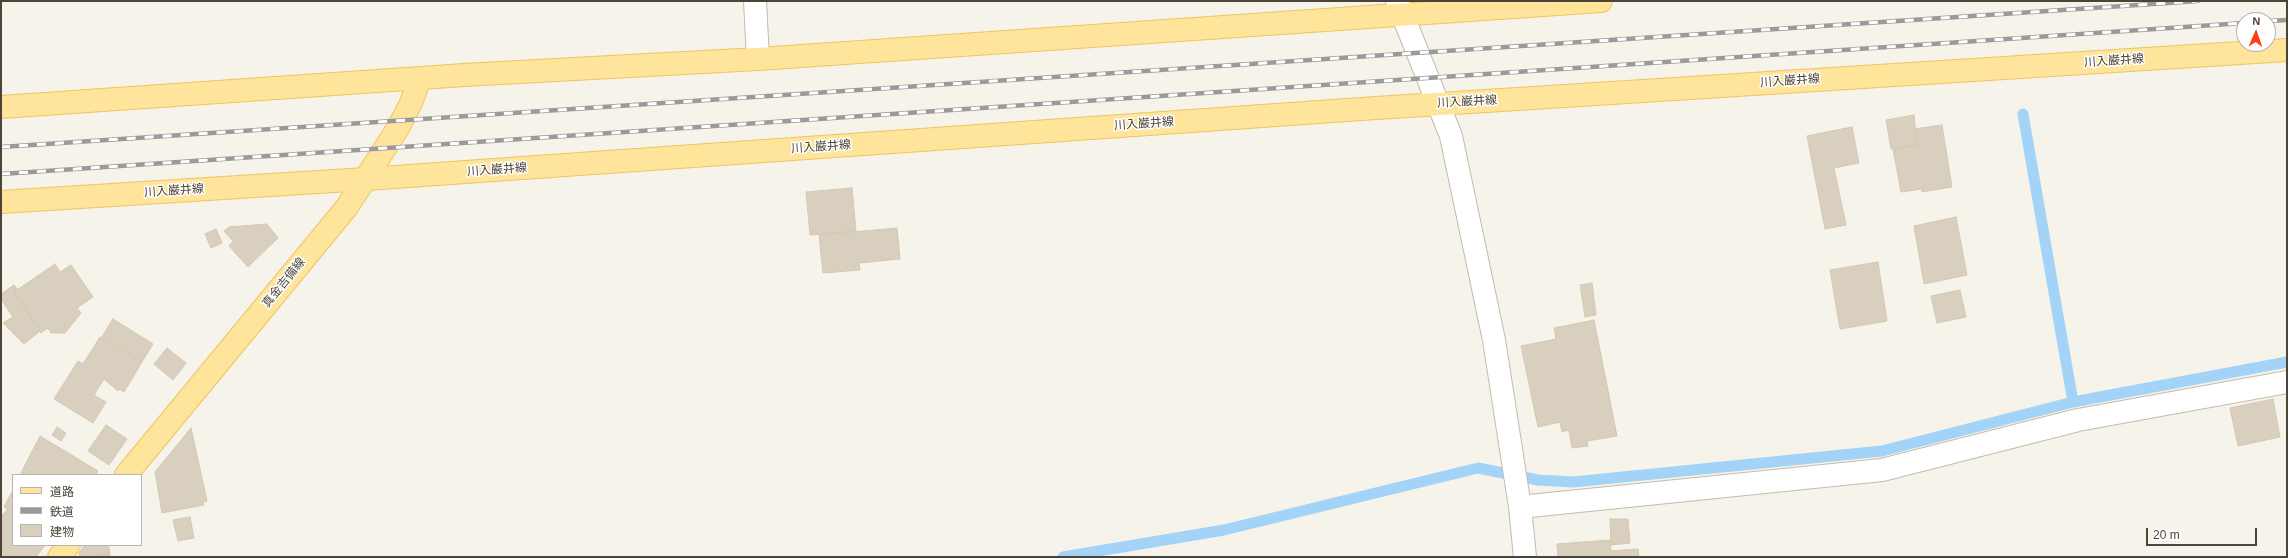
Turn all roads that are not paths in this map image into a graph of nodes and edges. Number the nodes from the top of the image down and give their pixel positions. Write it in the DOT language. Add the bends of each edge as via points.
graph roads {
  1 [pos="755,1"];
  2 [pos="1601,1"];
  3 [pos="1516,3"];
  4 [pos="1399,8"];
  5 [pos="2287,50"];
  6 [pos="758,59"];
  7 [pos="420,78"];
  8 [pos="1438,104"];
  9 [pos="1,107"];
  10 [pos="366,179"];
  11 [pos="1,202"];
  12 [pos="2287,382"];
  13 [pos="127,474"];
  14 [pos="1519,500"];
  15 [pos="68,546"];
  16 [pos="59,557"];
  17 [pos="1524,557"];
  1 -- 6 [label="street"];
  2 -- 3 [label="main road"];
  3 -- 4 [label="main road"];
  4 -- 6 [label="main road"];
  4 -- 8 [label="street"];
  5 -- 8 [label="main road, 川入巌井線"];
  6 -- 7 [label="main road"];
  7 -- 9 [label="main road"];
  7 -- 10 [label="main road, 真金吉備線" via="398,128"];
  8 -- 10 [label="main road, 川入巌井線"];
  8 -- 14 [label="street" via="1451,136 1491,325"];
  10 -- 11 [label="main road, 川入巌井線"];
  10 -- 13 [label="main road, 真金吉備線" via="346,207"];
  12 -- 14 [label="street" via="2078,420 1882,470"];
  14 -- 17 [label="street"];
  15 -- 16 [label="main road"];
}
